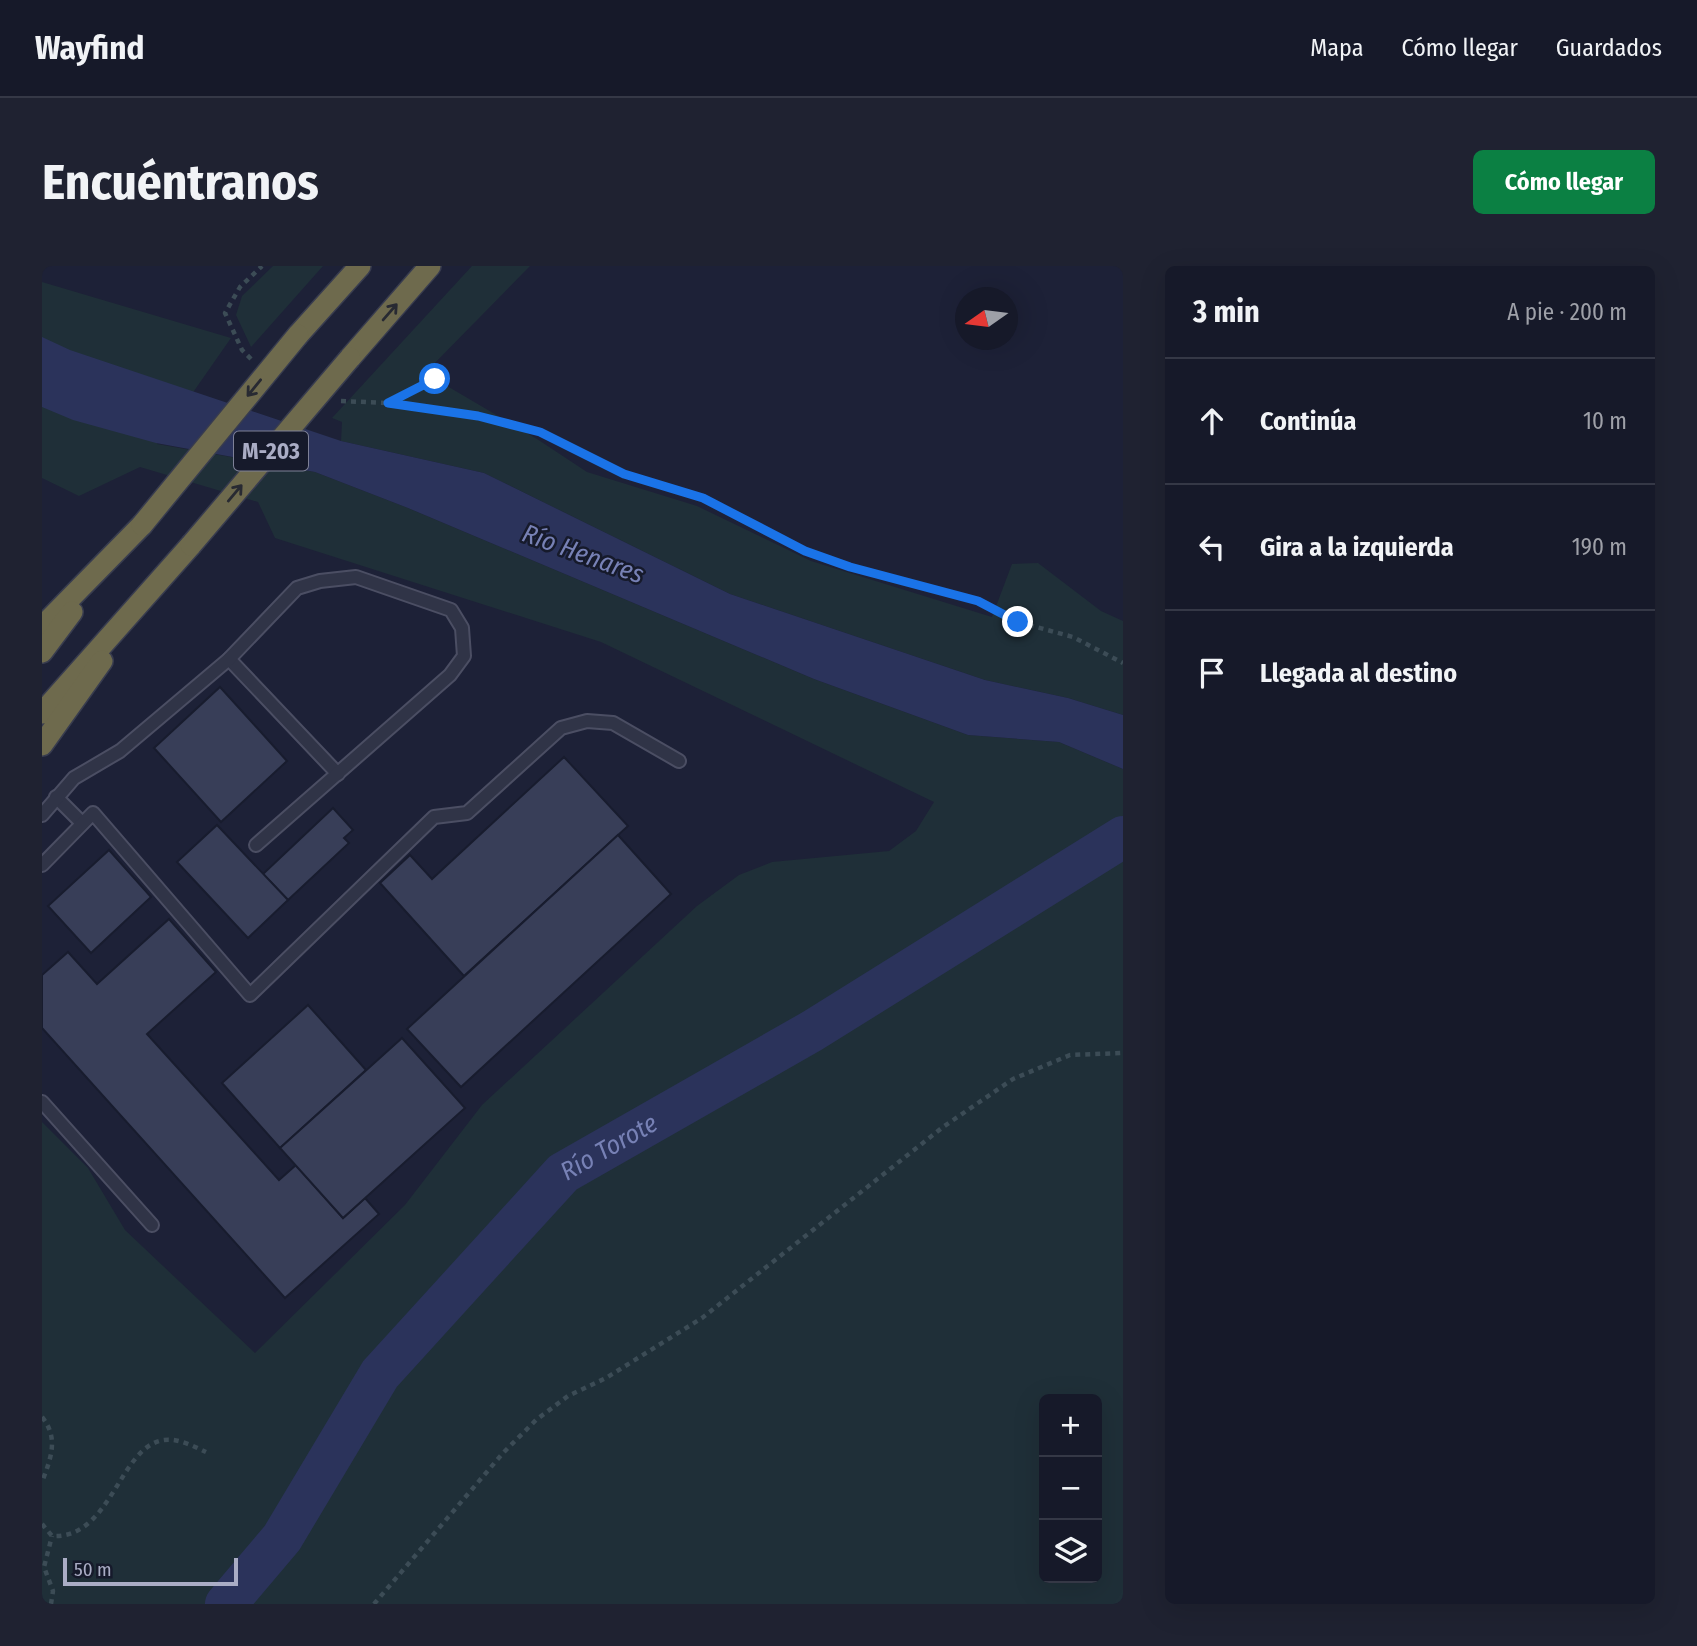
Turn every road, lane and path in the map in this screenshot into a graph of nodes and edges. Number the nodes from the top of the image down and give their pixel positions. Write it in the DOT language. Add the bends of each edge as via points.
graph roads {
  1 [pos="261,266"];
  2 [pos="360,266"];
  3 [pos="430,266"];
  4 [pos="260,368"];
  5 [pos="435,379"];
  6 [pos="333,401"];
  7 [pos="388,403"];
  8 [pos="120,549"];
  9 [pos="152,590"];
  10 [pos="42,627"];
  11 [pos="42,652"];
  12 [pos="229,659"];
  13 [pos="1123,663"];
  14 [pos="42,713"];
  15 [pos="42,745"];
  16 [pos="680,761"];
  17 [pos="338,774"];
  18 [pos="56,797"];
  19 [pos="42,815"];
  20 [pos="82,823"];
  21 [pos="256,845"];
  22 [pos="42,865"];
  23 [pos="1123,1053"];
  24 [pos="42,1102"];
  25 [pos="152,1225"];
  26 [pos="42,1416"];
  27 [pos="205,1452"];
  28 [pos="42,1482"];
  29 [pos="42,1524"];
  30 [pos="52,1536"];
  31 [pos="51,1604"];
  32 [pos="374,1604"];
  1 -- 4 [label="path" via="240,287 225,313 242,351"];
  2 -- 8 [label="highway, M-203, one-way, bridge"];
  9 -- 3 [label="highway, M-203, one-way, bridge"];
  5 -- 7 [label="path"];
  6 -- 7 [label="path"];
  7 -- 13 [label="path" via="478,416 540,432 624,474 703,498 805,551 978,601 1018,622 1073,638"];
  8 -- 10 [label="highway, M-203"];
  8 -- 11 [label="highway, M-203"];
  9 -- 14 [label="highway, M-203"];
  9 -- 15 [label="highway"];
  12 -- 17 [label="lane"];
  12 -- 17 [label="lane" via="297,589 320,581 356,577 451,610 461,628 464,656 450,676"];
  12 -- 18 [label="lane" via="120,751 74,778"];
  16 -- 20 [label="lane" via="613,723 587,721 561,728 467,813 435,817 250,995 93,813"];
  17 -- 21 [label="lane"];
  18 -- 19 [label="lane"];
  18 -- 20 [label="lane"];
  20 -- 22 [label="lane"];
  23 -- 32 [label="path" via="1070,1055 1013,1079 943,1127 702,1318 546,1412 503,1452"];
  24 -- 25 [label="lane"];
  26 -- 28 [label="path" via="54,1446"];
  27 -- 30 [label="path" via="184,1442 162,1440 140,1454 87,1526 66,1536"];
  29 -- 30 [label="path"];
  30 -- 31 [label="path" via="44,1567 53,1591"];
}
